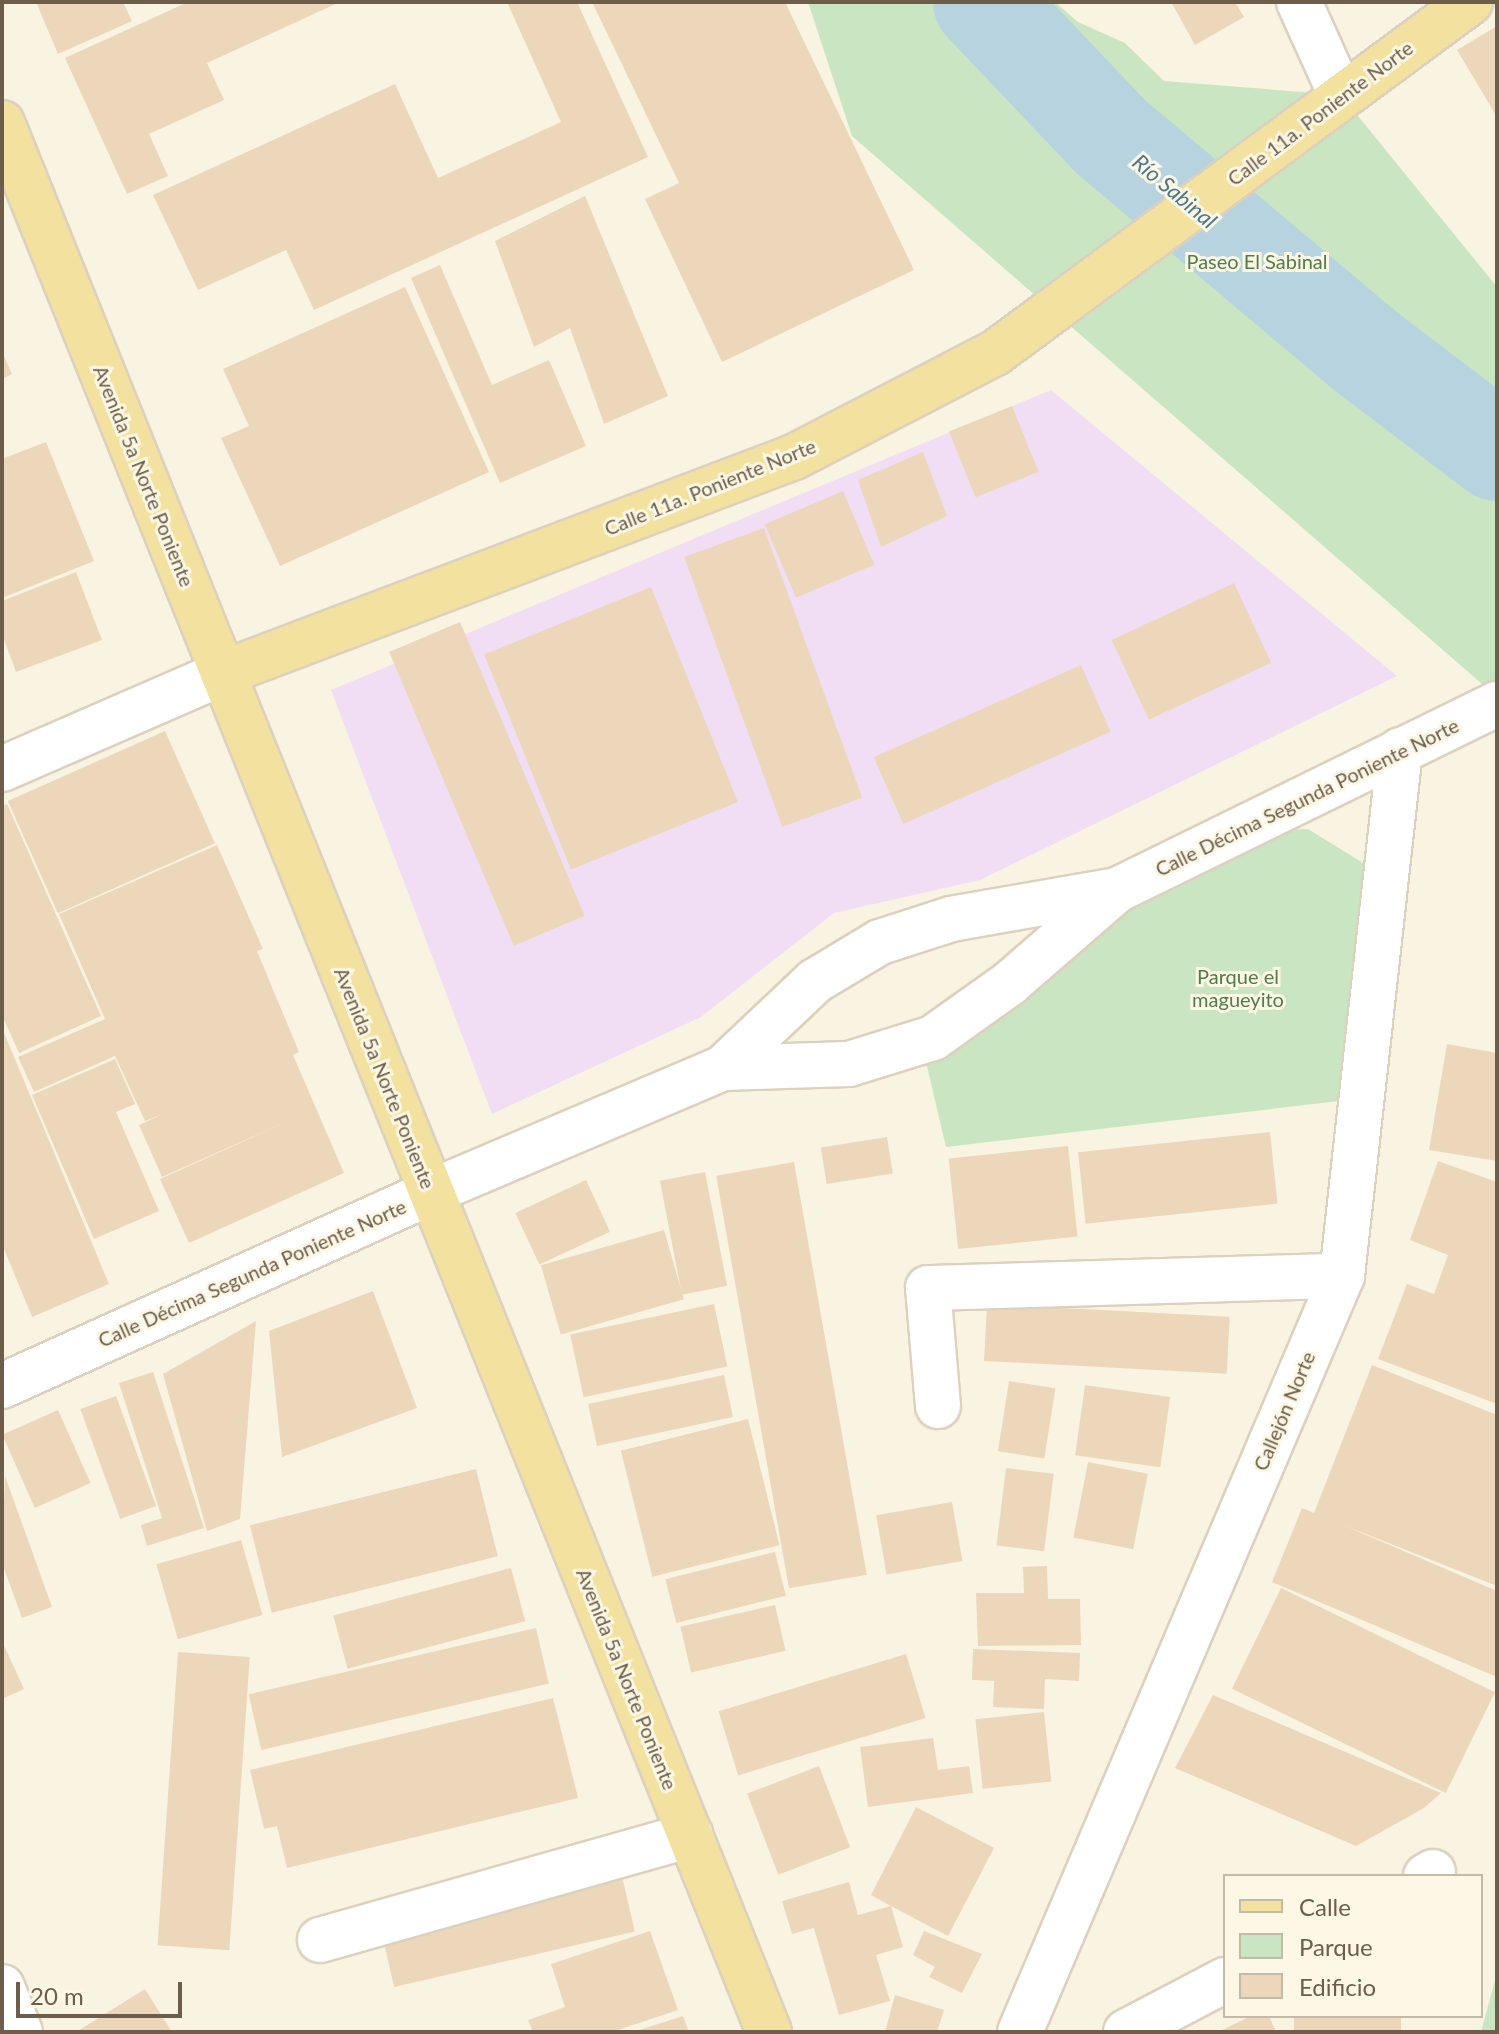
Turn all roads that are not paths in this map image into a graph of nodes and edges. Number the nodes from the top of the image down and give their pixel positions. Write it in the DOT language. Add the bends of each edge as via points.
graph roads {
  1 [pos="1299,2"];
  2 [pos="1470,2"];
  3 [pos="1341,95"];
  4 [pos="2,123"];
  5 [pos="223,673"];
  6 [pos="1497,704"];
  7 [pos="1400,750"];
  8 [pos="2,769"];
  9 [pos="1117,890"];
  10 [pos="723,1068"];
  11 [pos="431,1192"];
  12 [pos="1342,1276"];
  13 [pos="2,1386"];
  14 [pos="938,1406"];
  15 [pos="690,1835"];
  16 [pos="320,1940"];
  17 [pos="1223,1981"];
  18 [pos="2,1987"];
  19 [pos="20,2032"];
  20 [pos="769,2032"];
  21 [pos="1020,2032"];
  22 [pos="1126,2032"];
  1 -- 3 [label="street"];
  2 -- 3 [label="main road, Calle 11a. Poniente Norte"];
  3 -- 5 [label="main road, Calle 11a. Poniente Norte" via="995,353 794,457"];
  4 -- 5 [label="main road, Avenida 5a Norte Poniente"];
  5 -- 8 [label="street, Calle 11a. Poniente Norte"];
  5 -- 11 [label="main road, Avenida 5a Norte Poniente"];
  6 -- 7 [label="street, Calle Décima Segunda Poniente Norte"];
  7 -- 9 [label="street, Calle Décima Segunda Poniente Norte"];
  7 -- 12 [label="street, Callejón Norte"];
  9 -- 10 [label="street, Calle Décima Segunda Poniente Norte" via="951,919 880,942 815,981"];
  9 -- 10 [label="street, Calle Décima Segunda Poniente Norte" via="1010,983 933,1038 849,1064"];
  10 -- 11 [label="street, Calle Décima Segunda Poniente Norte"];
  11 -- 13 [label="street, Calle Décima Segunda Poniente Norte"];
  11 -- 15 [label="main road, Avenida 5a Norte Poniente"];
  12 -- 14 [label="street" via="928,1288"];
  12 -- 21 [label="street, Callejón Norte"];
  15 -- 16 [label="street"];
  15 -- 20 [label="main road, Avenida 5a Norte Poniente"];
  17 -- 22 [label="street"];
  18 -- 19 [label="street"];
}
